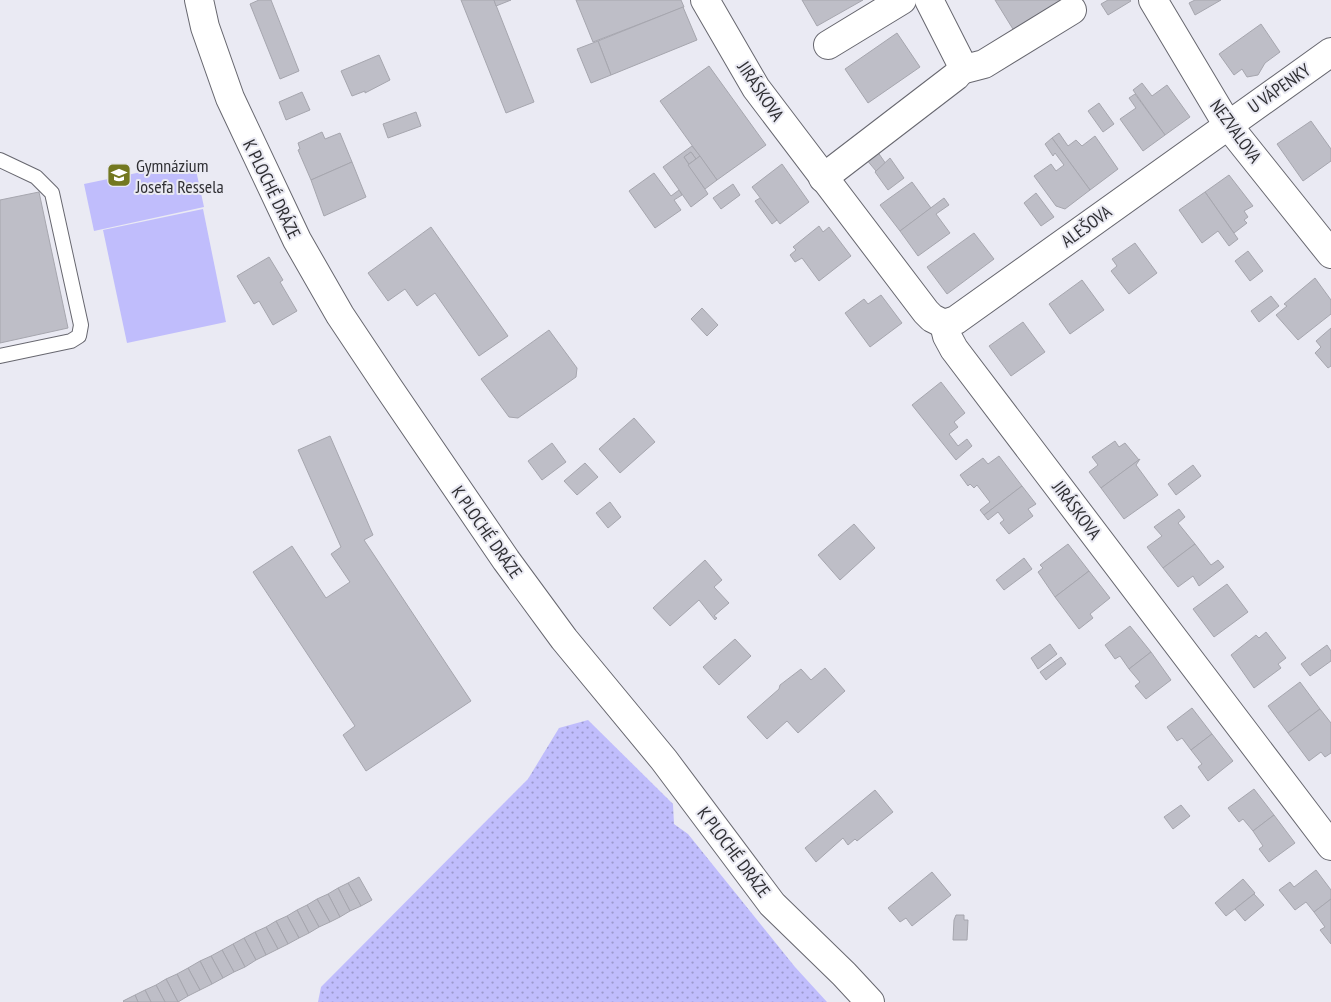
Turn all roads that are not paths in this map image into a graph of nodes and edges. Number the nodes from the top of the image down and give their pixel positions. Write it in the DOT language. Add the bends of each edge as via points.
graph roads {
  1 [pos="199,0"];
  2 [pos="705,0"];
  3 [pos="902,0"];
  4 [pos="1153,0"];
  5 [pos="933,1"];
  6 [pos="1072,10"];
  7 [pos="828,45"];
  8 [pos="1331,52"];
  9 [pos="961,70"];
  10 [pos="1227,124"];
  11 [pos="0,160"];
  12 [pos="823,178"];
  13 [pos="1331,254"];
  14 [pos="944,324"];
  15 [pos="0,356"];
  16 [pos="1331,846"];
  17 [pos="870,1002"];
  1 -- 17 [label="street, K PLOCHÉ DRÁZE" via="230,98 297,240 340,315 403,410 536,603 664,760 772,904"];
  2 -- 12 [label="street, JIRÁSKOVA" via="756,88"];
  3 -- 7 [label="street"];
  4 -- 10 [label="street, NEZVALOVA"];
  5 -- 9 [label="street"];
  6 -- 9 [label="street" via="984,64"];
  8 -- 10 [label="street, U VÁPENKY"];
  9 -- 12 [label="street"];
  10 -- 13 [label="street, NEZVALOVA"];
  10 -- 14 [label="street, ALEŠOVA" via="956,320"];
  11 -- 15 [label="lane" via="36,177 52,193 81,325 79,336 71,341"];
  12 -- 14 [label="street, JIRÁSKOVA" via="926,312"];
  14 -- 16 [label="street, JIRÁSKOVA" via="954,348"];
}
